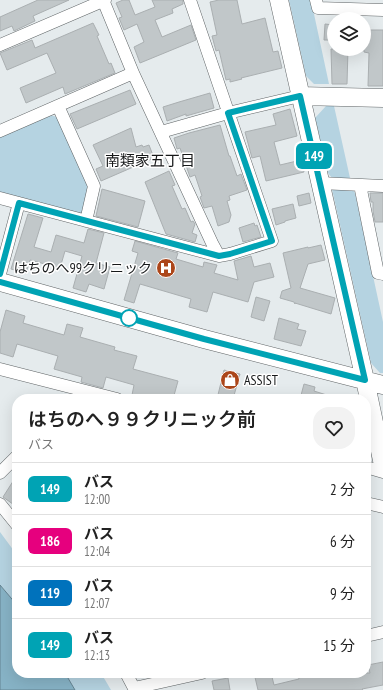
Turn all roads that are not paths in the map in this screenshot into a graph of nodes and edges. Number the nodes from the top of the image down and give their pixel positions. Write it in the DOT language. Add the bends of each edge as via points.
graph roads {
  1 [pos="103,0"];
  2 [pos="190,0"];
  3 [pos="279,0"];
  4 [pos="316,0"];
  5 [pos="383,10"];
  6 [pos="0,45"];
  7 [pos="134,73"];
  8 [pos="300,96"];
  9 [pos="383,98"];
  10 [pos="58,106"];
  11 [pos="228,113"];
  12 [pos="0,131"];
  13 [pos="161,132"];
  14 [pos="320,183"];
  15 [pos="360,185"];
  16 [pos="383,186"];
  17 [pos="0,198"];
  18 [pos="19,203"];
  19 [pos="86,221"];
  20 [pos="219,256"];
  21 [pos="0,274"];
  22 [pos="383,274"];
  23 [pos="0,282"];
  24 [pos="0,368"];
  25 [pos="365,380"];
  26 [pos="383,385"];
  27 [pos="98,394"];
  28 [pos="368,394"];
  29 [pos="371,408"];
  30 [pos="12,461"];
  31 [pos="383,464"];
  32 [pos="371,468"];
  33 [pos="383,472"];
  34 [pos="0,473"];
  35 [pos="0,504"];
  36 [pos="371,504"];
  37 [pos="383,507"];
  38 [pos="12,519"];
  39 [pos="383,632"];
  40 [pos="371,635"];
  41 [pos="129,678"];
  42 [pos="161,678"];
  43 [pos="135,689"];
  1 -- 6 [label="street"];
  1 -- 7 [label="street"];
  2 -- 11 [label="street"];
  3 -- 8 [label="street"];
  4 -- 5 [label="street" via="318,8"];
  7 -- 10 [label="street"];
  7 -- 13 [label="street"];
  8 -- 9 [label="street"];
  8 -- 11 [label="street"];
  8 -- 14 [label="street"];
  10 -- 12 [label="street"];
  10 -- 19 [label="street" via="94,186"];
  11 -- 13 [label="street"];
  11 -- 20 [label="street" via="272,241"];
  13 -- 20 [label="street"];
  14 -- 15 [label="street"];
  14 -- 25 [label="street"];
  15 -- 16 [label="street"];
  15 -- 22 [label="street" via="378,273"];
  17 -- 18 [label="street"];
  18 -- 19 [label="street"];
  18 -- 21 [label="street"];
  19 -- 20 [label="street"];
  23 -- 25 [label="street" via="204,339"];
  24 -- 27 [label="street"];
  25 -- 26 [label="street"];
  25 -- 28 [label="street"];
  29 -- 31 [label="street"];
  30 -- 34 [label="street"];
  32 -- 33 [label="street"];
  35 -- 38 [label="street"];
  36 -- 37 [label="street"];
  39 -- 40 [label="street"];
  41 -- 43 [label="street"];
  42 -- 43 [label="street"];
}
